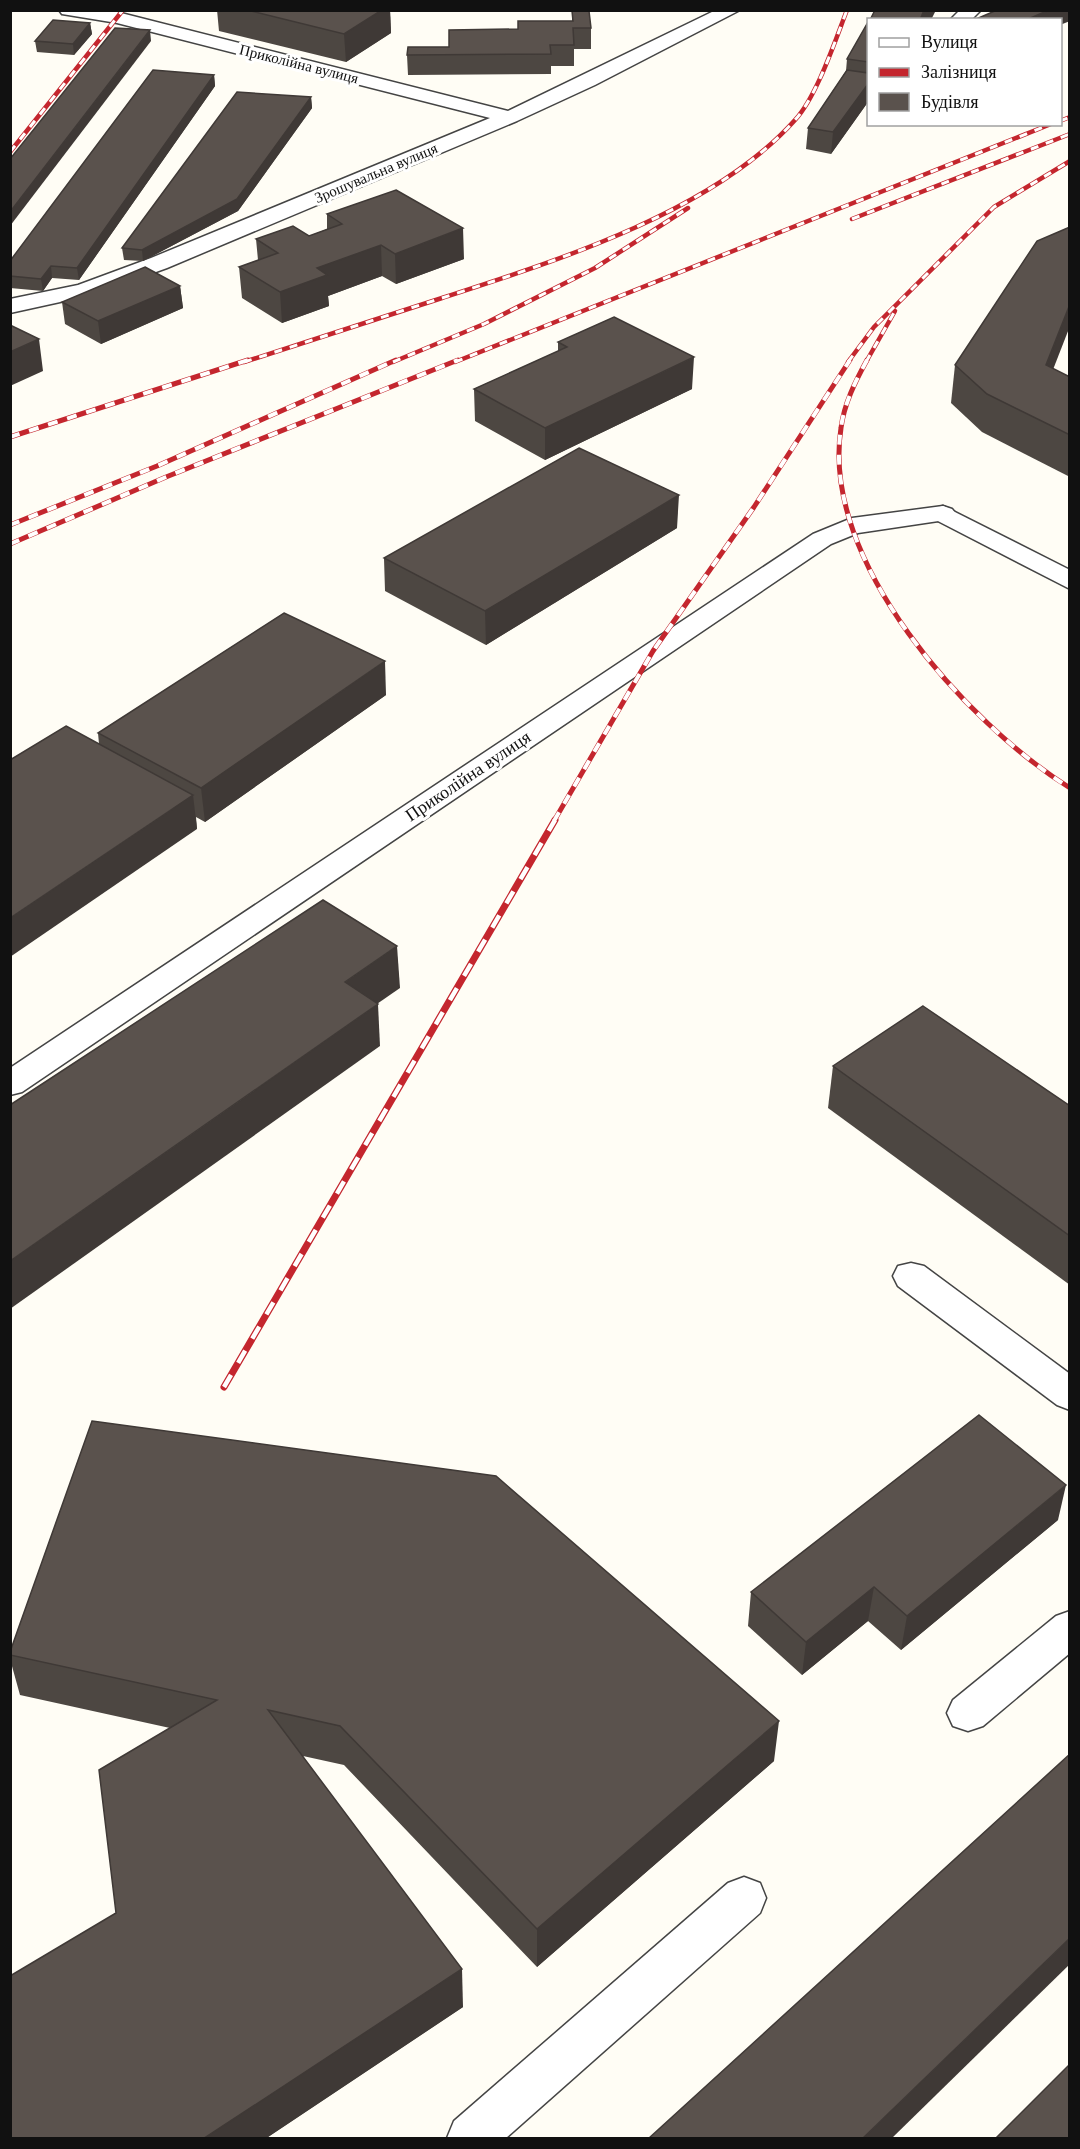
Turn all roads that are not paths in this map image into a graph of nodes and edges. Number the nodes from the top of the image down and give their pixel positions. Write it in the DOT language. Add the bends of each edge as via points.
graph roads {
  1 [pos="731,10"];
  2 [pos="81,11"];
  3 [pos="510,117"];
  4 [pos="10,306"];
  5 [pos="1070,581"];
  6 [pos="10,1083"];
  7 [pos="911,1276"];
  8 [pos="1070,1395"];
  9 [pos="1070,1628"];
  10 [pos="968,1713"];
  11 [pos="744,1898"];
  12 [pos="471,2139"];
  1 -- 3 [label="street, Зрошувальна вулиця"];
  2 -- 3 [label="street, Приколійна вулиця"];
  3 -- 4 [label="street, Зрошувальна вулиця" via="159,263 84,290"];
  5 -- 6 [label="street, Приколійна вулиця" via="943,514 852,526 822,538"];
  7 -- 8 [label="street"];
  9 -- 10 [label="street"];
  11 -- 12 [label="street"];
}
